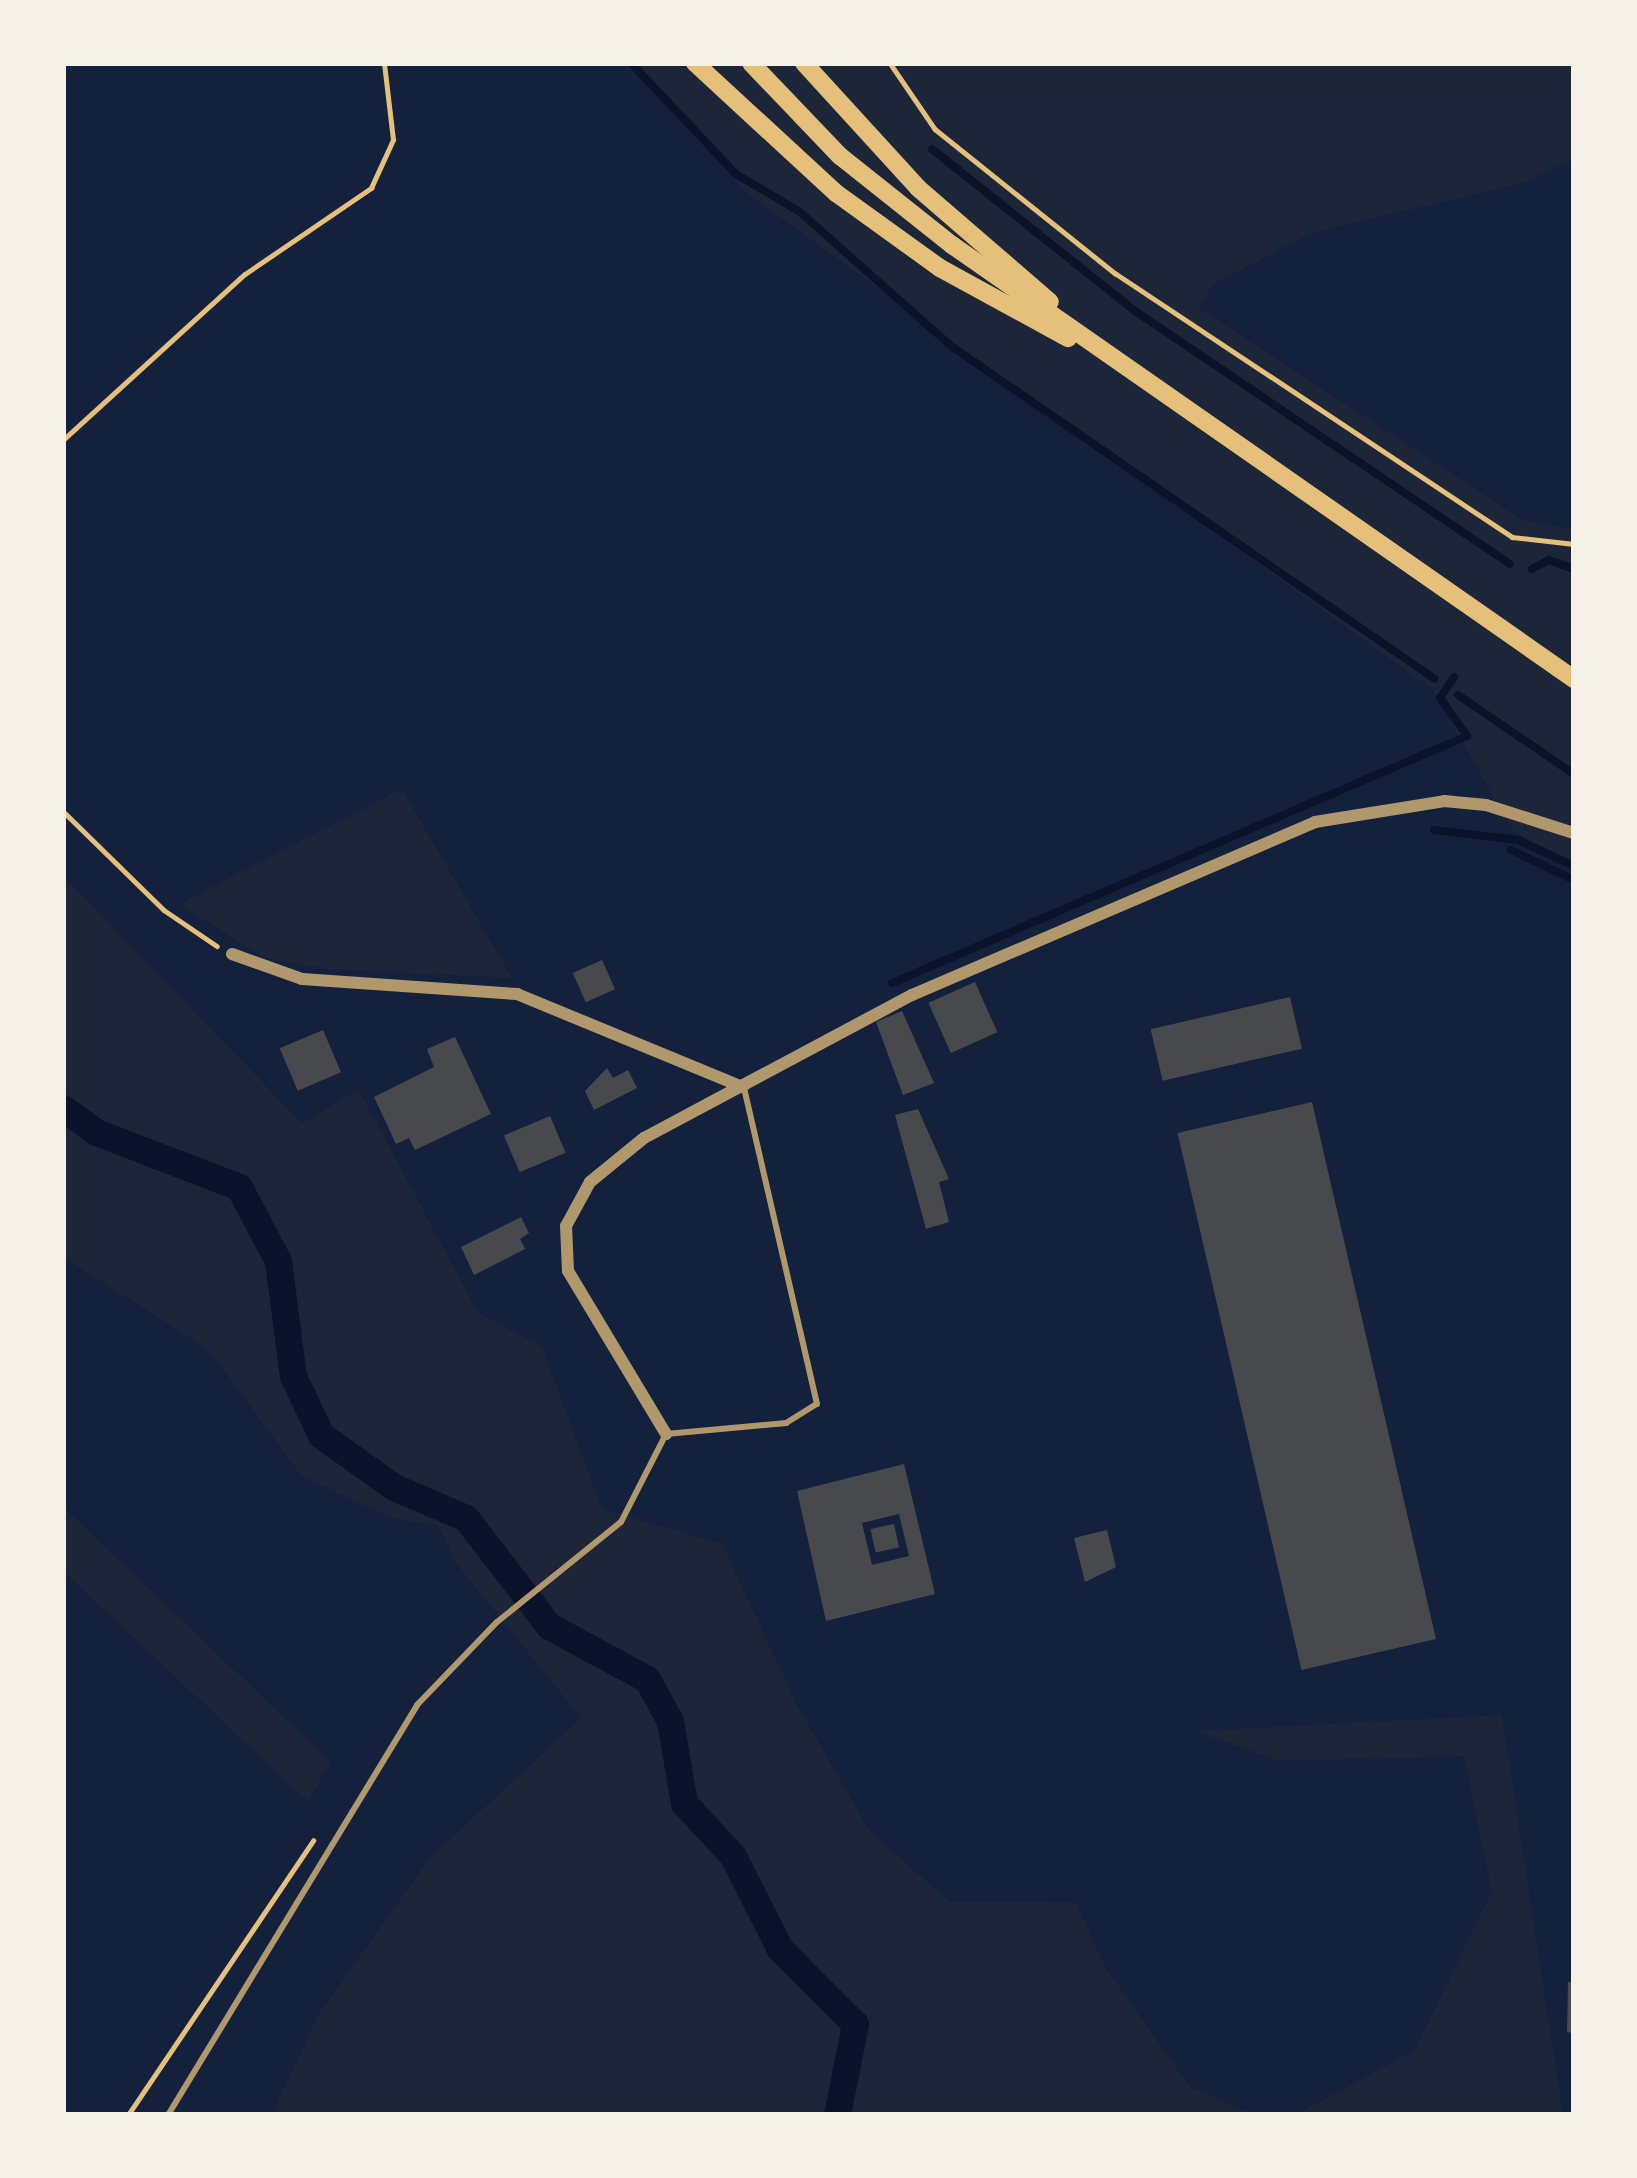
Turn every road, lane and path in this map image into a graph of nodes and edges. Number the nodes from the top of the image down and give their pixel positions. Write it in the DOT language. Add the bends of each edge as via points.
graph roads {
  1 [pos="384,63"];
  2 [pos="695,63"];
  3 [pos="751,63"];
  4 [pos="804,63"];
  5 [pos="890,63"];
  6 [pos="1116,361"];
  7 [pos="63,440"];
  8 [pos="1574,544"];
  9 [pos="1574,680"];
  10 [pos="63,811"];
  11 [pos="1574,833"];
  12 [pos="232,954"];
  13 [pos="744,1088"];
  14 [pos="666,1434"];
  15 [pos="323,1828"];
  16 [pos="128,2115"];
  17 [pos="168,2115"];
  1 -- 7 [label="path" via="392,140 370,188 245,274"];
  2 -- 6 [label="main road" via="836,193 940,268"];
  3 -- 6 [label="main road" via="892,200"];
  4 -- 6 [label="main road" via="918,188"];
  5 -- 8 [label="path" via="935,129 1115,273 1512,537"];
  6 -- 9 [label="main road"];
  10 -- 12 [label="path" via="164,910"];
  11 -- 13 [label="street" via="1486,805 1444,801 1315,822 912,995"];
  12 -- 13 [label="street" via="302,979 517,994"];
  13 -- 14 [label="street" via="644,1138 590,1183 566,1226 579,1297 652,1400"];
  13 -- 14 [label="lane" via="820,1396 806,1416 786,1423"];
  14 -- 17 [label="lane" via="638,1499 602,1541 497,1622 417,1705"];
  15 -- 16 [label="path"];
}
